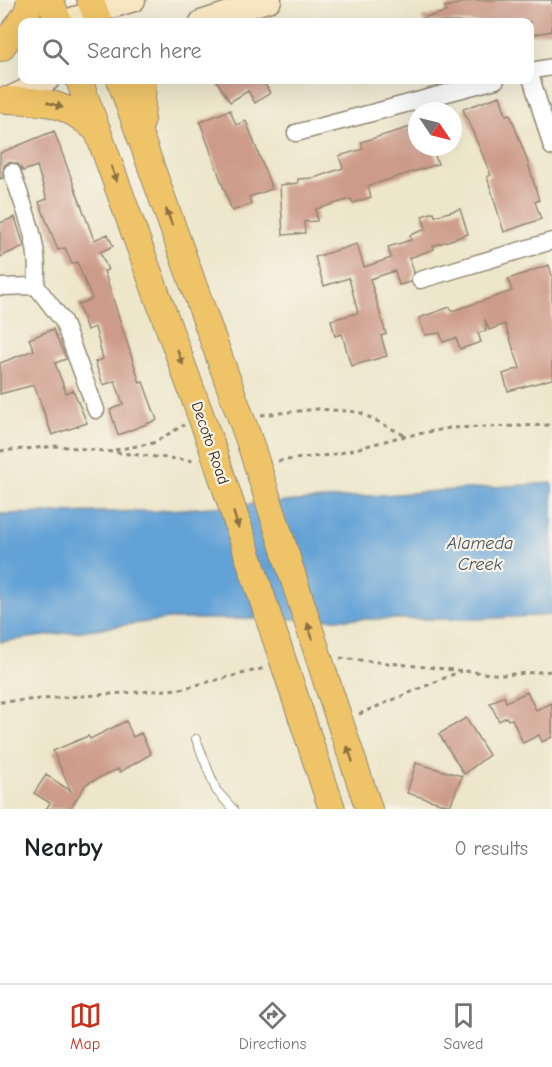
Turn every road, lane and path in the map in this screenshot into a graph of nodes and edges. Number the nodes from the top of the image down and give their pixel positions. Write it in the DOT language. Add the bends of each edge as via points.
graph roads {
  1 [pos="30,0"];
  2 [pos="50,0"];
  3 [pos="134,0"];
  4 [pos="270,0"];
  5 [pos="95,11"];
  6 [pos="24,18"];
  7 [pos="59,18"];
  8 [pos="73,18"];
  9 [pos="214,18"];
  10 [pos="18,25"];
  11 [pos="18,41"];
  12 [pos="0,48"];
  13 [pos="552,67"];
  14 [pos="534,71"];
  15 [pos="39,84"];
  16 [pos="80,84"];
  17 [pos="121,84"];
  18 [pos="143,84"];
  19 [pos="481,84"];
  20 [pos="534,84"];
  21 [pos="3,101"];
  22 [pos="98,131"];
  23 [pos="296,133"];
  24 [pos="141,138"];
  25 [pos="552,147"];
  26 [pos="12,172"];
  27 [pos="552,241"];
  28 [pos="420,280"];
  29 [pos="36,286"];
  30 [pos="0,288"];
  31 [pos="96,410"];
  32 [pos="200,415"];
  33 [pos="241,418"];
  34 [pos="552,425"];
  35 [pos="0,451"];
  36 [pos="463,670"];
  37 [pos="340,723"];
  38 [pos="196,740"];
  39 [pos="233,809"];
  40 [pos="332,809"];
  41 [pos="369,809"];
  1 -- 6 [label="main road"];
  2 -- 7 [label="main road"];
  3 -- 5 [label="main road"];
  4 -- 9 [label="main road"];
  5 -- 8 [label="main road"];
  10 -- 12 [label="main road"];
  11 -- 12 [label="main road"];
  13 -- 14 [label="street"];
  15 -- 21 [label="main road"];
  16 -- 22 [label="main road, Decoto Road"];
  17 -- 24 [label="main road"];
  18 -- 24 [label="main road"];
  19 -- 23 [label="street"];
  20 -- 25 [label="street"];
  21 -- 22 [label="main road, one-way" via="44,101 77,112"];
  22 -- 32 [label="main road, Decoto Road, one-way"];
  33 -- 24 [label="main road, one-way"];
  26 -- 29 [label="street" via="35,238 39,264"];
  27 -- 28 [label="street"];
  29 -- 30 [label="street"];
  29 -- 31 [label="street" via="63,321"];
  32 -- 35 [label="path" via="153,443 111,451 58,446"];
  32 -- 40 [label="main road, Decoto Road, one-way, bridge"];
  33 -- 34 [label="path" via="318,409 359,412 406,436 450,428"];
  37 -- 33 [label="main road, one-way, bridge"];
  36 -- 37 [label="path"];
  41 -- 37 [label="main road, one-way"];
  38 -- 39 [label="lane" via="216,790"];
}
